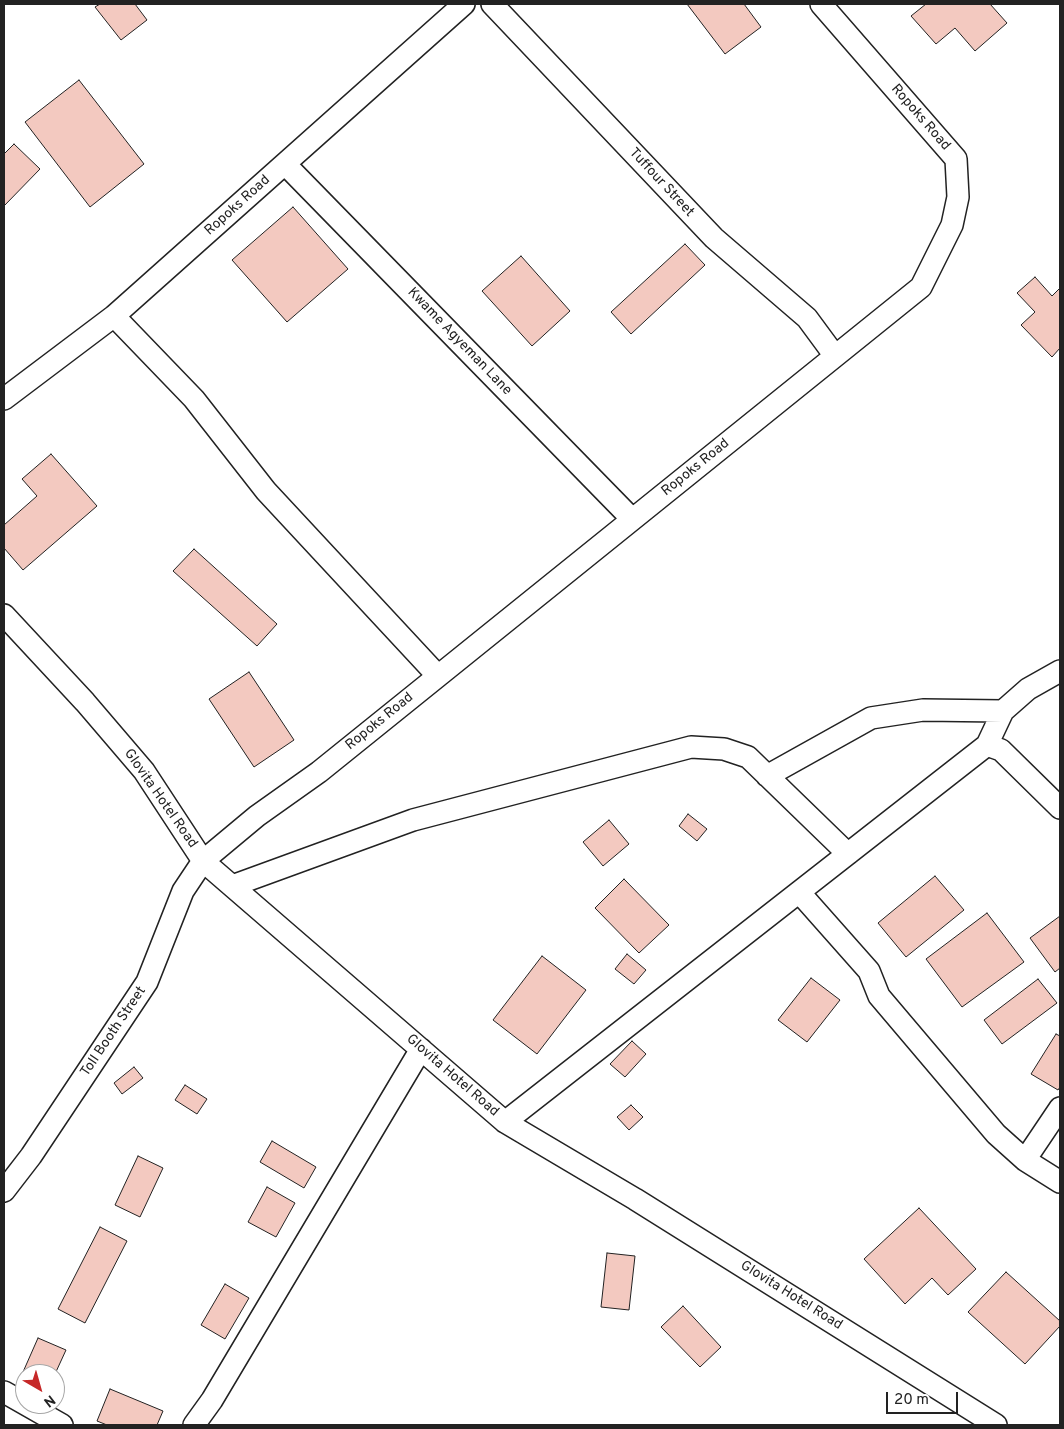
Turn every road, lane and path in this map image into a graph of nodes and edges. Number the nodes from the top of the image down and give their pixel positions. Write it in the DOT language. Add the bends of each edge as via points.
graph roads {
  1 [pos="464,4"];
  2 [pos="492,4"];
  3 [pos="821,4"];
  4 [pos="285,164"];
  5 [pos="114,316"];
  6 [pos="835,356"];
  7 [pos="4,400"];
  8 [pos="632,519"];
  9 [pos="4,615"];
  10 [pos="1060,671"];
  11 [pos="438,676"];
  12 [pos="1003,711"];
  13 [pos="987,745"];
  14 [pos="767,776"];
  15 [pos="1060,808"];
  16 [pos="848,854"];
  17 [pos="203,861"];
  18 [pos="232,886"];
  19 [pos="799,892"];
  20 [pos="421,1049"];
  21 [pos="1060,1108"];
  22 [pos="505,1122"];
  23 [pos="1025,1160"];
  24 [pos="1060,1182"];
  25 [pos="4,1191"];
  26 [pos="4,1392"];
  27 [pos="62,1425"];
  28 [pos="194,1425"];
  29 [pos="996,1425"];
  1 -- 4 [label="street, Ropoks Road"];
  2 -- 6 [label="street, Tuffour Street" via="714,238 807,318"];
  3 -- 6 [label="street, Ropoks Road" via="956,159 958,197 952,225 921,288"];
  4 -- 5 [label="street, Ropoks Road"];
  4 -- 8 [label="street, Kwame Agyeman Lane"];
  5 -- 7 [label="street, Ropoks Road"];
  5 -- 11 [label="street" via="194,399 266,491"];
  6 -- 8 [label="street, Ropoks Road"];
  8 -- 11 [label="street, Ropoks Road"];
  9 -- 17 [label="street, Glovita Hotel Road" via="144,771"];
  10 -- 12 [label="street" via="1028,689"];
  11 -- 17 [label="street, Ropoks Road" via="319,772 256,816"];
  12 -- 13 [label="street"];
  12 -- 14 [label="street" via="923,710 871,718"];
  13 -- 15 [label="street" via="1001,750"];
  13 -- 16 [label="street"];
  14 -- 16 [label="street"];
  14 -- 18 [label="street" via="748,757 724,749 691,747 413,820"];
  16 -- 19 [label="street"];
  17 -- 18 [label="street, Glovita Hotel Road"];
  17 -- 25 [label="street, Toll Booth Street" via="184,891 147,982 31,1156"];
  18 -- 20 [label="street, Glovita Hotel Road"];
  19 -- 22 [label="street"];
  19 -- 23 [label="street" via="869,971 878,996 996,1134"];
  20 -- 22 [label="street, Glovita Hotel Road"];
  20 -- 28 [label="street"];
  21 -- 23 [label="street"];
  22 -- 29 [label="street, Glovita Hotel Road" via="643,1204"];
  23 -- 24 [label="street"];
  26 -- 27 [label="street"];
}
